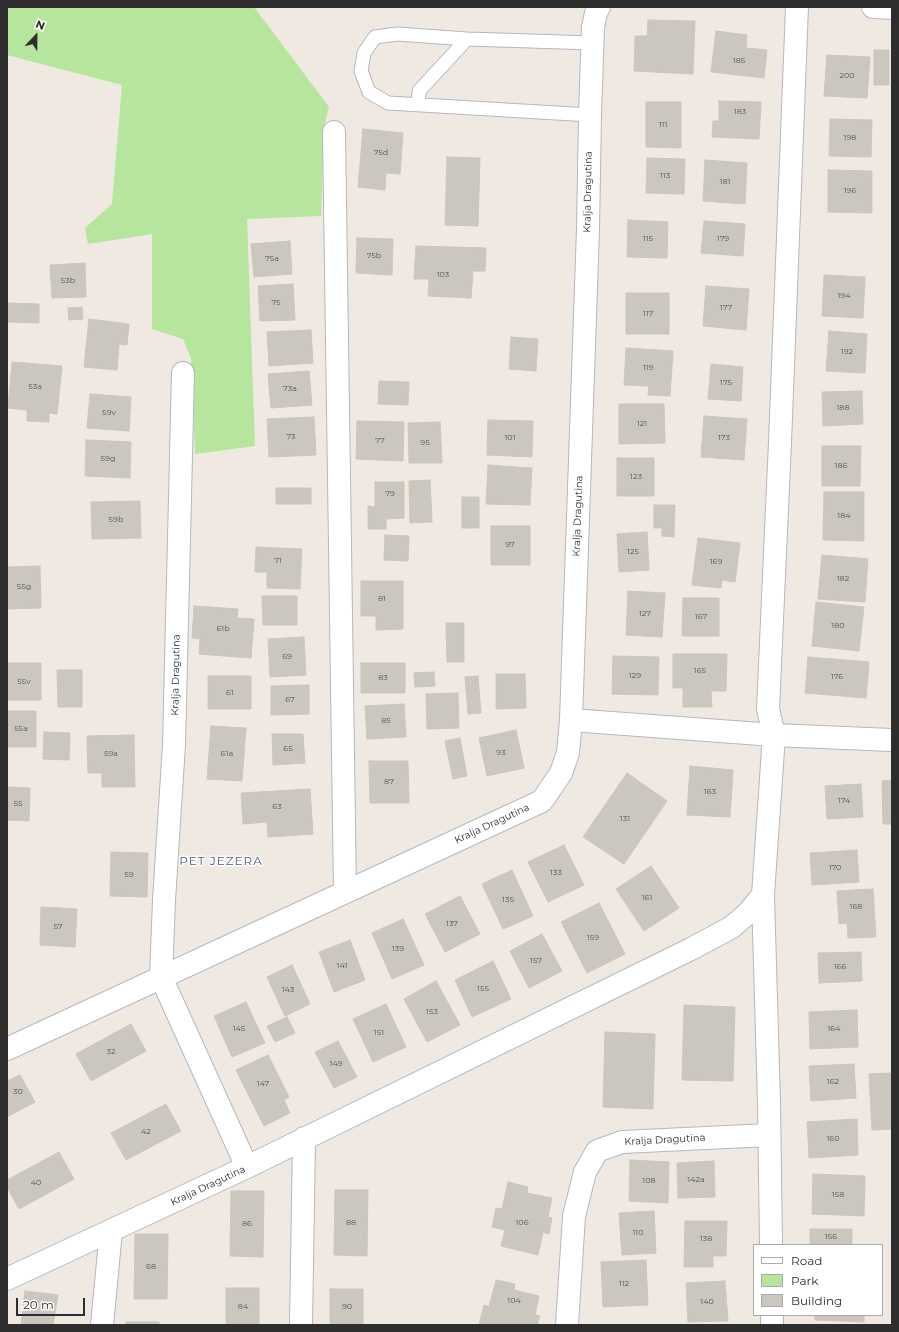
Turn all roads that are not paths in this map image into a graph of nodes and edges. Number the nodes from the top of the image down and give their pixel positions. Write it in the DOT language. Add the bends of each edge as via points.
graph roads {
  1 [pos="599,7"];
  2 [pos="796,7"];
  3 [pos="873,7"];
  4 [pos="892,8"];
  5 [pos="467,39"];
  6 [pos="593,43"];
  7 [pos="418,104"];
  8 [pos="590,115"];
  9 [pos="334,132"];
  10 [pos="183,373"];
  11 [pos="572,720"];
  12 [pos="774,735"];
  13 [pos="892,740"];
  14 [pos="345,892"];
  15 [pos="763,894"];
  16 [pos="161,977"];
  17 [pos="7,1049"];
  18 [pos="769,1135"];
  19 [pos="304,1138"];
  20 [pos="247,1167"];
  21 [pos="111,1231"];
  22 [pos="771,1244"];
  23 [pos="7,1279"];
  24 [pos="102,1325"];
  25 [pos="301,1325"];
  26 [pos="567,1325"];
  1 -- 6 [label="street, Kralja Dragutina" via="593,27"];
  2 -- 12 [label="street" via="768,709"];
  3 -- 4 [label="street"];
  5 -- 6 [label="lane"];
  5 -- 7 [label="lane" via="419,92"];
  5 -- 7 [label="lane" via="397,34 376,37 364,53 361,71 369,92 388,103"];
  6 -- 8 [label="street, Kralja Dragutina"];
  7 -- 8 [label="lane"];
  8 -- 11 [label="street, Kralja Dragutina"];
  9 -- 14 [label="street"];
  10 -- 16 [label="street, Kralja Dragutina" via="174,745"];
  11 -- 12 [label="street"];
  11 -- 14 [label="street, Kralja Dragutina" via="568,753 561,773 542,801"];
  12 -- 13 [label="street"];
  12 -- 15 [label="street"];
  14 -- 16 [label="street, Kralja Dragutina"];
  15 -- 18 [label="street"];
  15 -- 19 [label="street, Kralja Dragutina" via="748,913 732,926 691,949"];
  16 -- 17 [label="street, Kralja Dragutina"];
  16 -- 20 [label="street"];
  18 -- 22 [label="street"];
  18 -- 26 [label="street, Kralja Dragutina" via="622,1142 597,1151 585,1172 574,1216"];
  19 -- 20 [label="street, Kralja Dragutina"];
  19 -- 25 [label="street"];
  20 -- 21 [label="street, Kralja Dragutina"];
  21 -- 23 [label="street, Kralja Dragutina"];
  21 -- 24 [label="street"];
}
